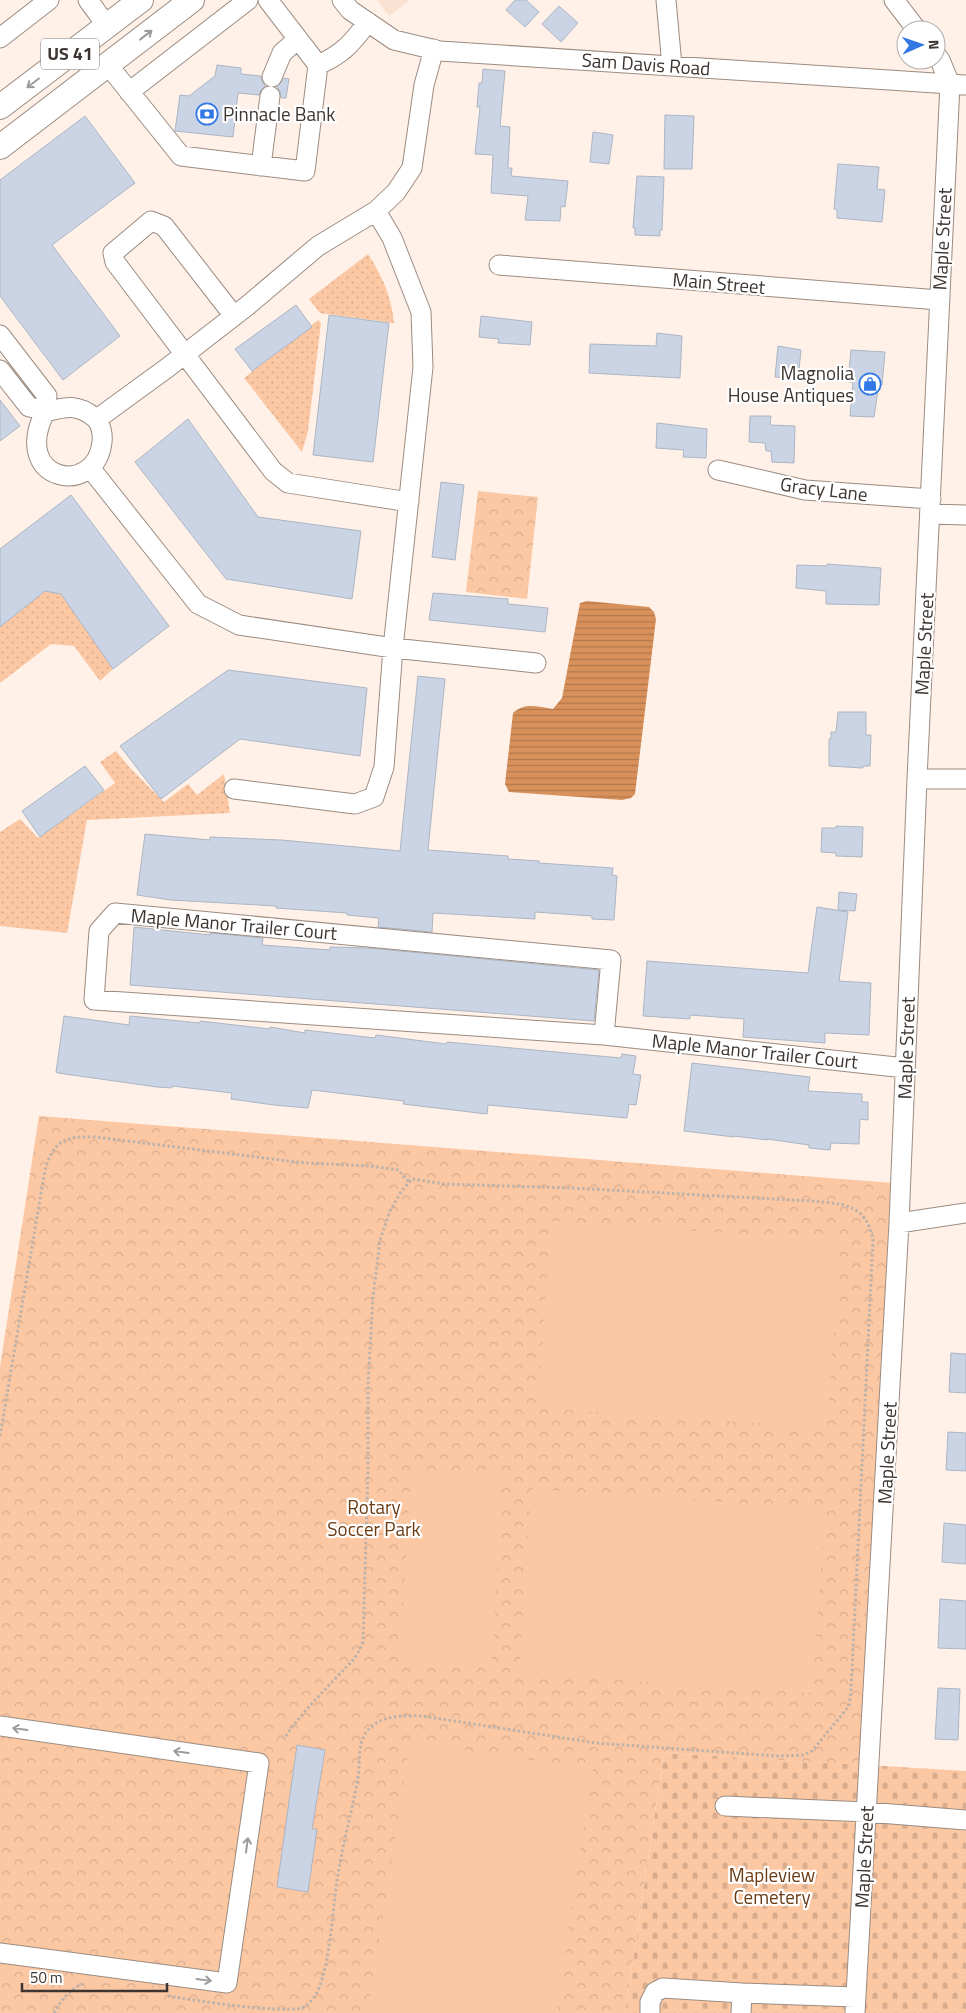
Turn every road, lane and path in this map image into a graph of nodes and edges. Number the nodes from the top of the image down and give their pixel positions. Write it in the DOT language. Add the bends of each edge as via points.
graph roads {
  1 [pos="49,0"];
  2 [pos="88,0"];
  3 [pos="141,0"];
  4 [pos="192,0"];
  5 [pos="248,0"];
  6 [pos="268,0"];
  7 [pos="342,0"];
  8 [pos="666,0"];
  9 [pos="894,0"];
  10 [pos="909,20"];
  11 [pos="368,22"];
  12 [pos="107,26"];
  13 [pos="0,38"];
  14 [pos="298,39"];
  15 [pos="434,49"];
  16 [pos="108,65"];
  17 [pos="318,65"];
  18 [pos="672,66"];
  19 [pos="946,68"];
  20 [pos="272,77"];
  21 [pos="958,84"];
  22 [pos="129,92"];
  23 [pos="270,96"];
  24 [pos="0,107"];
  25 [pos="0,147"];
  26 [pos="261,166"];
  27 [pos="376,211"];
  28 [pos="499,265"];
  29 [pos="939,300"];
  30 [pos="234,316"];
  31 [pos="0,335"];
  32 [pos="186,354"];
  33 [pos="0,370"];
  34 [pos="44,411"];
  35 [pos="97,419"];
  36 [pos="91,469"];
  37 [pos="718,470"];
  38 [pos="409,502"];
  39 [pos="930,506"];
  40 [pos="966,515"];
  41 [pos="393,648"];
  42 [pos="536,663"];
  43 [pos="917,779"];
  44 [pos="966,779"];
  45 [pos="234,790"];
  46 [pos="604,1035"];
  47 [pos="905,1068"];
  48 [pos="410,1182"];
  49 [pos="966,1213"];
  50 [pos="900,1223"];
  51 [pos="0,1436"];
  52 [pos="0,1726"];
  53 [pos="284,1739"];
  54 [pos="724,1806"];
  55 [pos="867,1812"];
  56 [pos="966,1820"];
  57 [pos="0,1953"];
  58 [pos="87,1984"];
  59 [pos="742,1993"];
  60 [pos="161,1995"];
  61 [pos="856,2005"];
  62 [pos="54,2013"];
  63 [pos="650,2013"];
  64 [pos="741,2013"];
  1 -- 13 [label="street"];
  2 -- 12 [label="street"];
  3 -- 12 [label="main road, US 41"];
  16 -- 4 [label="main road, US 41, one-way"];
  5 -- 22 [label="street"];
  6 -- 14 [label="street"];
  7 -- 11 [label="street, Sam Davis Road"];
  8 -- 18 [label="street"];
  9 -- 10 [label="street"];
  11 -- 15 [label="street, Sam Davis Road" via="394,40"];
  11 -- 17 [label="street" via="350,46"];
  12 -- 24 [label="main road, US 41, one-way"];
  14 -- 17 [label="street"];
  14 -- 20 [label="street" via="282,53"];
  15 -- 18 [label="street, Sam Davis Road"];
  15 -- 27 [label="street" via="424,86 412,168 396,192"];
  16 -- 22 [label="street"];
  16 -- 25 [label="main road, US 41"];
  17 -- 26 [label="street" via="305,171"];
  18 -- 21 [label="street, Sam Davis Road"];
  19 -- 21 [label="street"];
  21 -- 29 [label="street, Maple Street"];
  22 -- 26 [label="street" via="181,156"];
  23 -- 26 [label="street"];
  27 -- 30 [label="street" via="318,246"];
  27 -- 38 [label="street" via="392,238 421,312 423,367"];
  28 -- 29 [label="street, Main Street"];
  29 -- 39 [label="street, Maple Street"];
  30 -- 32 [label="street"];
  30 -- 32 [label="street" via="164,226 151,221 113,253 115,262"];
  31 -- 34 [label="street" via="47,396"];
  32 -- 35 [label="street"];
  32 -- 38 [label="street" via="273,471 288,482"];
  33 -- 34 [label="street" via="29,407"];
  34 -- 35 [label="street" via="67,406"];
  34 -- 36 [label="street" via="37,428 37,451 42,464 55,473 73,476"];
  35 -- 36 [label="street" via="103,436 101,452"];
  36 -- 41 [label="street" via="198,604 239,625"];
  37 -- 39 [label="street, Gracy Lane" via="806,490"];
  38 -- 41 [label="street"];
  39 -- 40 [label="street, Gracy Lane"];
  39 -- 43 [label="street, Maple Street"];
  41 -- 42 [label="street"];
  41 -- 45 [label="street" via="384,767 374,797 355,804"];
  43 -- 44 [label="street"];
  43 -- 47 [label="street, Maple Street"];
  46 -- 46 [label="street, Maple Manor Trailer Court" via="94,1000 99,931 115,913 610,960"];
  46 -- 47 [label="street, Maple Manor Trailer Court"];
  47 -- 50 [label="street, Maple Street"];
  48 -- 51 [label="path" via="398,1170 371,1166 305,1163 95,1137 76,1136 60,1142 50,1152 45,1170"];
  48 -- 53 [label="path" via="390,1211 380,1240 374,1297 368,1385 363,1642 351,1664 298,1718"];
  48 -- 60 [label="path" via="416,1179 444,1184 812,1201 843,1204 857,1210 866,1219 873,1240 850,1706 812,1751 804,1755 777,1756 596,1743 422,1716 392,1716 372,1727 362,1745 324,1970 312,2000 293,2011 278,2013"];
  49 -- 50 [label="street"];
  50 -- 55 [label="street, Maple Street"];
  57 -- 52 [label="street, one-way" via="227,1984 259,1763"];
  54 -- 55 [label="street"];
  55 -- 56 [label="street"];
  55 -- 61 [label="street, Maple Street"];
  58 -- 62 [label="path" via="75,1987 62,1999"];
  59 -- 61 [label="street"];
  59 -- 63 [label="street" via="662,1988 655,1992 650,2002"];
  59 -- 64 [label="street"];
}
